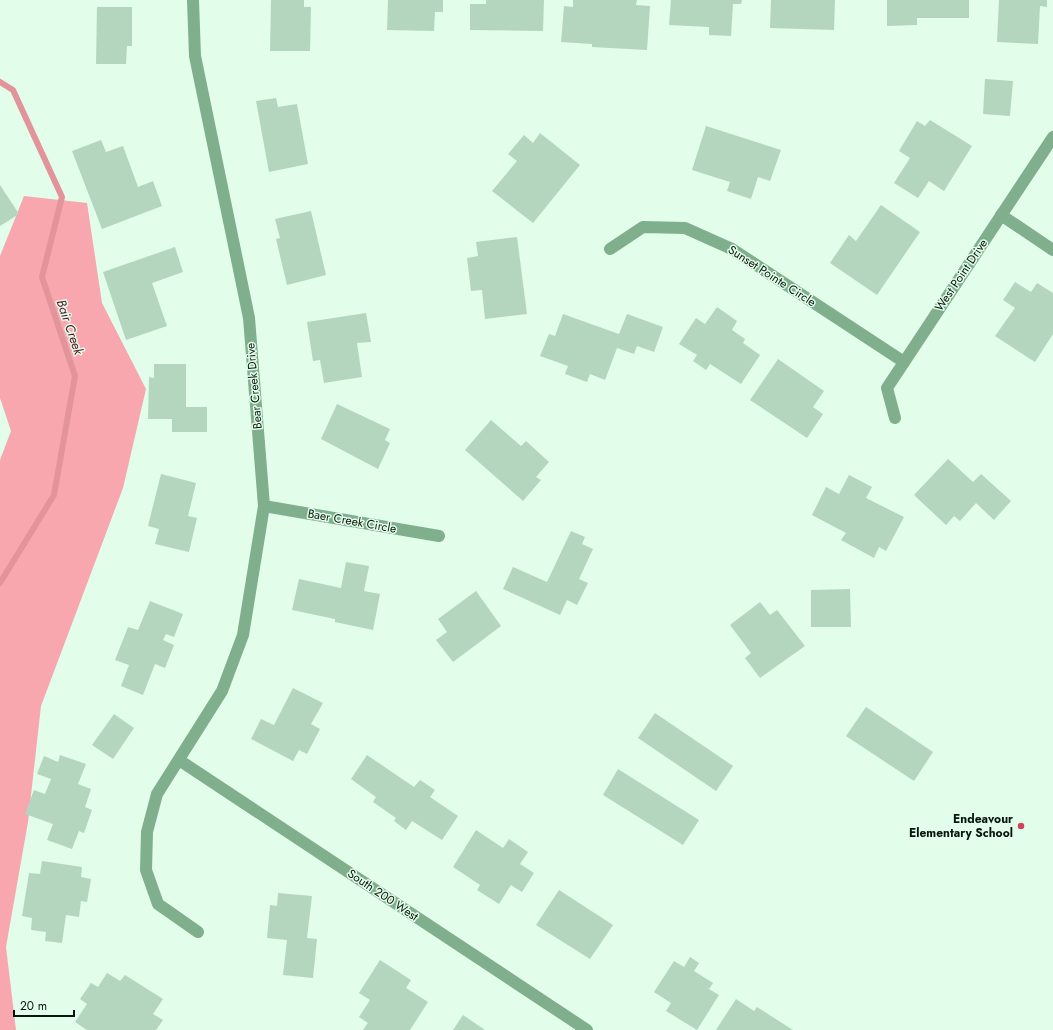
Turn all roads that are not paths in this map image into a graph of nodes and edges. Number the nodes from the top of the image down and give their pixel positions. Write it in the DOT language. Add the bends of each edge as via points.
graph roads {
  1 [pos="193,0"];
  2 [pos="1053,137"];
  3 [pos="1001,216"];
  4 [pos="610,249"];
  5 [pos="1053,250"];
  6 [pos="904,362"];
  7 [pos="895,418"];
  8 [pos="264,506"];
  9 [pos="439,536"];
  10 [pos="179,760"];
  11 [pos="198,932"];
  12 [pos="587,1030"];
  1 -- 8 [label="street, Bear Creek Drive" via="195,56 249,318"];
  2 -- 3 [label="street, West Point Drive"];
  3 -- 5 [label="street"];
  3 -- 6 [label="street, West Point Drive"];
  4 -- 6 [label="street, Sunset Pointe Circle" via="643,227 685,228 732,249"];
  6 -- 7 [label="street, West Point Drive" via="886,388"];
  8 -- 9 [label="street, Baer Creek Circle"];
  8 -- 10 [label="street, Bear Creek Drive" via="243,635 222,691"];
  10 -- 11 [label="street, Bear Creek Drive" via="157,794 147,832 146,870 158,904"];
  10 -- 12 [label="street, South 200 West"];
}
